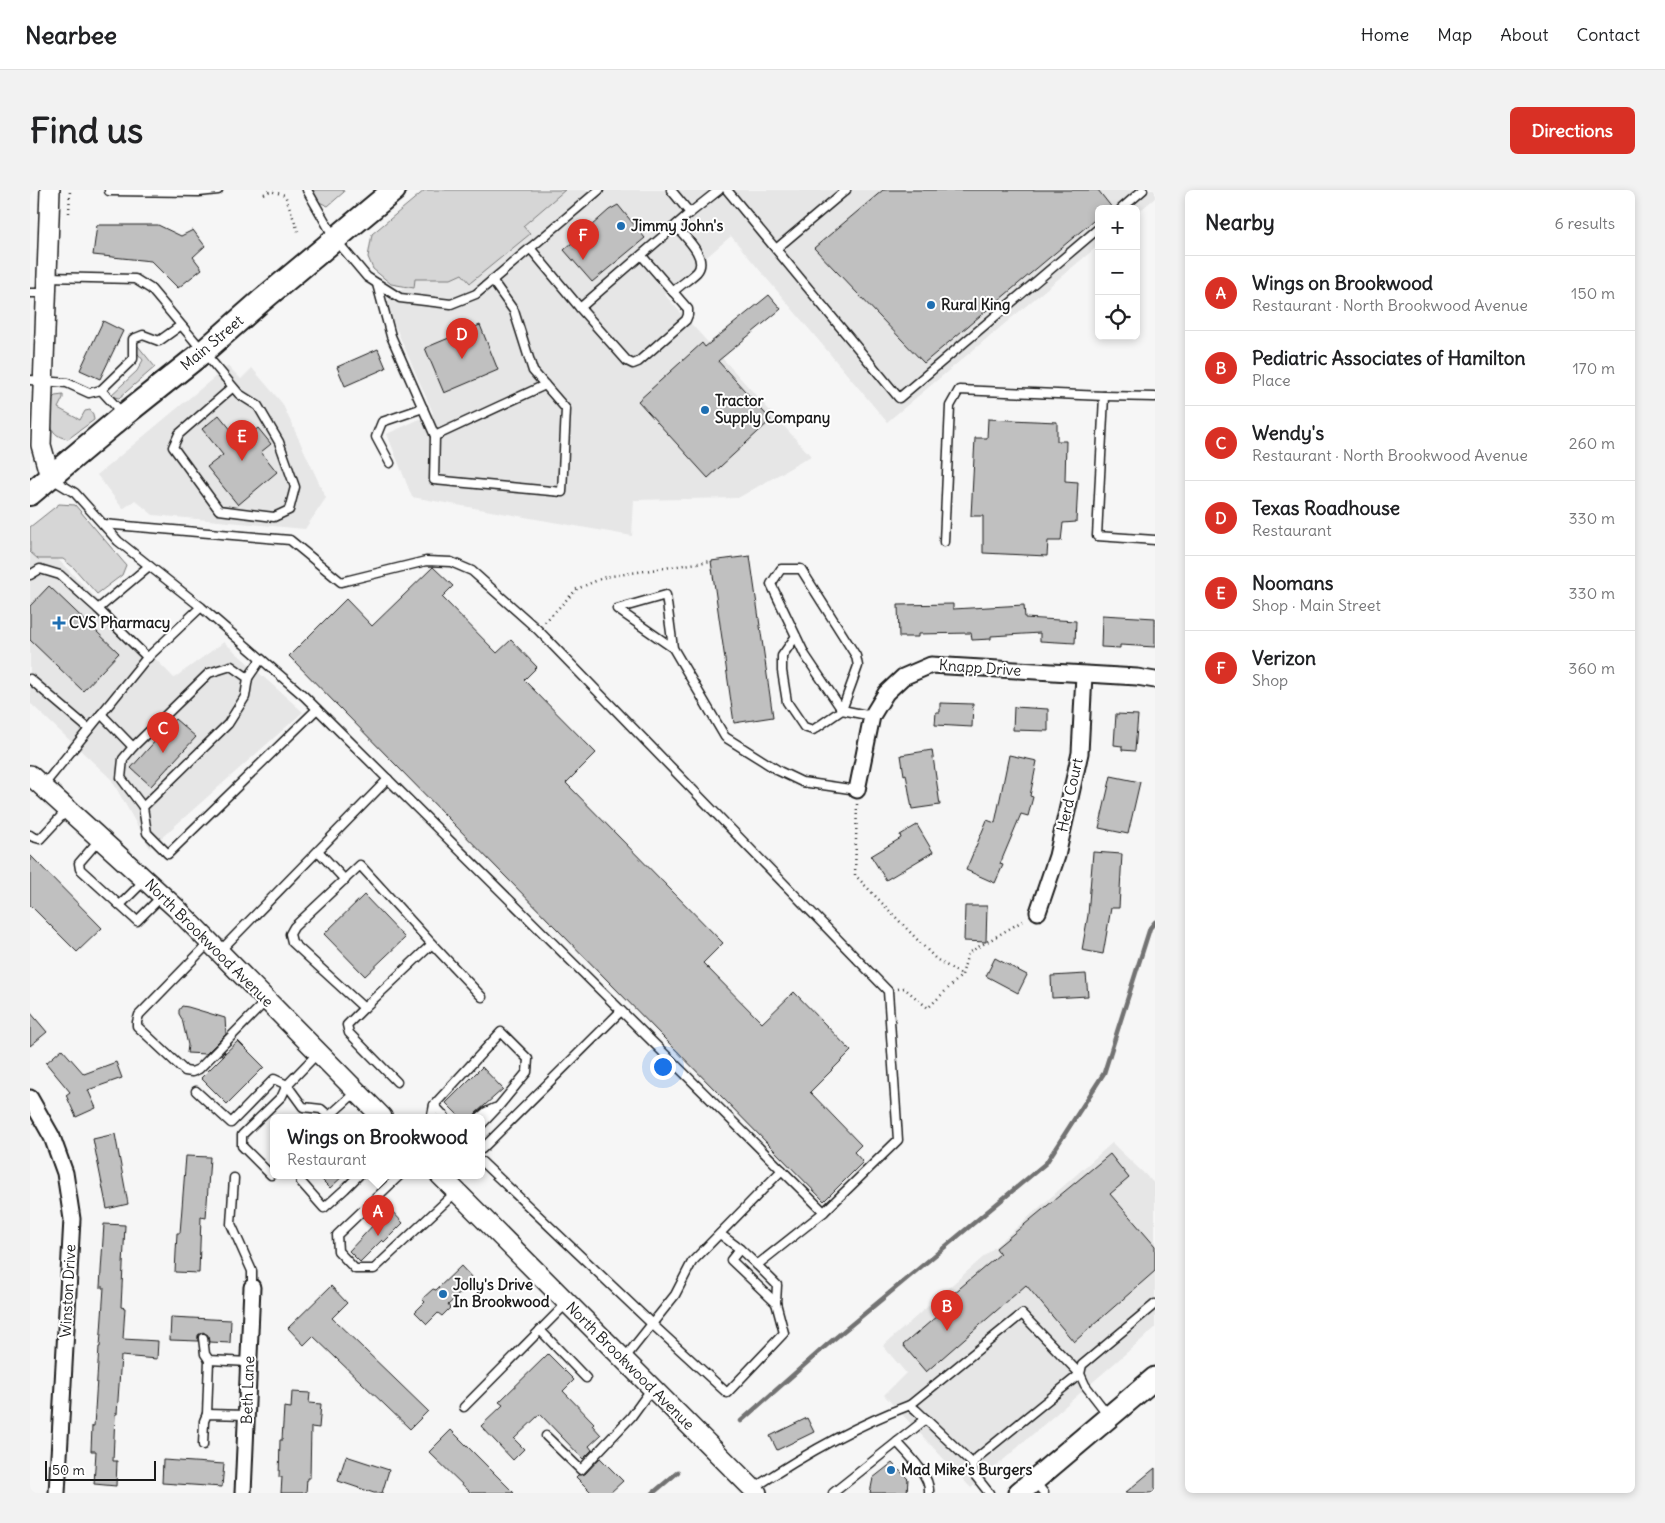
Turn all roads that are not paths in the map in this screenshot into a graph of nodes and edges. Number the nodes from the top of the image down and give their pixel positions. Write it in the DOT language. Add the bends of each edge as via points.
graph roads {
  1 [pos="50,190"];
  2 [pos="218,190"];
  3 [pos="307,190"];
  4 [pos="394,190"];
  5 [pos="599,190"];
  6 [pos="671,190"];
  7 [pos="719,190"];
  8 [pos="727,190"];
  9 [pos="846,190"];
  10 [pos="1143,190"];
  11 [pos="109,191"];
  12 [pos="1126,205"];
  13 [pos="690,213"];
  14 [pos="676,226"];
  15 [pos="1095,231"];
  16 [pos="335,239"];
  17 [pos="530,248"];
  18 [pos="776,249"];
  19 [pos="642,256"];
  20 [pos="492,280"];
  21 [pos="377,284"];
  22 [pos="41,288"];
  23 [pos="673,292"];
  24 [pos="580,308"];
  25 [pos="180,326"];
  26 [pos="203,352"];
  27 [pos="36,380"];
  28 [pos="545,385"];
  29 [pos="233,388"];
  30 [pos="101,390"];
  31 [pos="1104,396"];
  32 [pos="1155,397"];
  33 [pos="423,408"];
  34 [pos="124,415"];
  35 [pos="435,436"];
  36 [pos="390,463"];
  37 [pos="50,477"];
  38 [pos="30,494"];
  39 [pos="103,524"];
  40 [pos="1155,540"];
  41 [pos="944,542"];
  42 [pos="149,566"];
  43 [pos="30,575"];
  44 [pos="201,607"];
  45 [pos="98,609"];
  46 [pos="796,636"];
  47 [pos="673,648"];
  48 [pos="148,658"];
  49 [pos="262,659"];
  50 [pos="1084,675"];
  51 [pos="248,678"];
  52 [pos="30,679"];
  53 [pos="1155,680"];
  54 [pos="317,709"];
  55 [pos="842,710"];
  56 [pos="101,714"];
  57 [pos="872,716"];
  58 [pos="89,729"];
  59 [pos="134,747"];
  60 [pos="388,779"];
  61 [pos="36,780"];
  62 [pos="857,790"];
  63 [pos="143,807"];
  64 [pos="68,808"];
  65 [pos="30,835"];
  66 [pos="101,838"];
  67 [pos="319,852"];
  68 [pos="145,880"];
  69 [pos="345,880"];
  70 [pos="162,896"];
  71 [pos="120,905"];
  72 [pos="1038,912"];
  73 [pos="432,944"];
  74 [pos="214,947"];
  75 [pos="482,997"];
  76 [pos="267,1000"];
  77 [pos="364,1008"];
  78 [pos="621,1011"];
  79 [pos="319,1052"];
  80 [pos="397,1082"];
  81 [pos="287,1085"];
  82 [pos="196,1091"];
  83 [pos="357,1091"];
  84 [pos="30,1098"];
  85 [pos="434,1105"];
  86 [pos="499,1106"];
  87 [pos="326,1114"];
  88 [pos="332,1114"];
  89 [pos="379,1114"];
  90 [pos="432,1114"];
  91 [pos="442,1114"];
  92 [pos="484,1114"];
  93 [pos="485,1121"];
  94 [pos="485,1146"];
  95 [pos="485,1165"];
  96 [pos="270,1170"];
  97 [pos="782,1170"];
  98 [pos="234,1178"];
  99 [pos="355,1179"];
  100 [pos="396,1179"];
  101 [pos="301,1182"];
  102 [pos="449,1182"];
  103 [pos="824,1212"];
  104 [pos="720,1234"];
  105 [pos="740,1249"];
  106 [pos="757,1265"];
  107 [pos="252,1287"];
  108 [pos="567,1303"];
  109 [pos="776,1303"];
  110 [pos="1155,1304"];
  111 [pos="652,1324"];
  112 [pos="540,1330"];
  113 [pos="203,1338"];
  114 [pos="209,1360"];
  115 [pos="623,1360"];
  116 [pos="249,1362"];
  117 [pos="1080,1374"];
  118 [pos="586,1378"];
  119 [pos="1155,1378"];
  120 [pos="652,1388"];
  121 [pos="910,1406"];
  122 [pos="464,1408"];
  123 [pos="207,1414"];
  124 [pos="247,1415"];
  125 [pos="1109,1416"];
  126 [pos="926,1419"];
  127 [pos="546,1436"];
  128 [pos="897,1442"];
  129 [pos="203,1445"];
  130 [pos="973,1464"];
  131 [pos="1032,1489"];
  132 [pos="755,1491"];
  133 [pos="57,1493"];
  134 [pos="244,1493"];
  135 [pos="835,1493"];
  136 [pos="929,1493"];
  137 [pos="989,1493"];
  1 -- 22 [label="street"];
  2 -- 11 [label="lane"];
  3 -- 16 [label="lane"];
  4 -- 16 [label="main road, Main Street"];
  5 -- 17 [label="lane"];
  6 -- 13 [label="lane"];
  7 -- 13 [label="lane"];
  8 -- 18 [label="lane"];
  9 -- 18 [label="lane"];
  10 -- 12 [label="lane"];
  13 -- 14 [label="lane"];
  14 -- 19 [label="lane"];
  14 -- 23 [label="lane" via="698,253 700,261 698,270"];
  15 -- 18 [label="lane" via="899,398"];
  16 -- 21 [label="lane" via="367,277"];
  16 -- 26 [label="main road, Main Street"];
  17 -- 20 [label="lane"];
  17 -- 24 [label="lane"];
  19 -- 23 [label="lane"];
  19 -- 24 [label="lane"];
  20 -- 21 [label="lane" via="476,294 451,304 400,298"];
  20 -- 28 [label="lane" via="514,311 533,371"];
  21 -- 33 [label="lane" via="391,336"];
  22 -- 25 [label="lane" via="135,279 150,289"];
  22 -- 27 [label="street"];
  23 -- 24 [label="lane" via="688,309 686,320 633,364 627,362"];
  25 -- 26 [label="lane"];
  25 -- 30 [label="lane" via="159,341 143,335 133,339 133,359"];
  26 -- 29 [label="lane"];
  26 -- 34 [label="main road, Main Street"];
  27 -- 30 [label="lane" via="67,383 89,393"];
  27 -- 37 [label="street" via="41,445"];
  28 -- 35 [label="lane"];
  28 -- 35 [label="lane" via="566,409 562,492 434,480"];
  29 -- 29 [label="lane" via="258,406 279,442 296,487 289,510 274,517 219,510 173,447 179,434"];
  30 -- 34 [label="lane"];
  31 -- 32 [label="lane"];
  31 -- 40 [label="lane" via="1097,536"];
  31 -- 41 [label="lane" via="959,390 950,406"];
  33 -- 35 [label="lane"];
  33 -- 36 [label="lane" via="382,422 376,437"];
  34 -- 37 [label="main road, Main Street"];
  37 -- 38 [label="main road, Main Street"];
  37 -- 39 [label="lane" via="76,493"];
  39 -- 42 [label="lane"];
  39 -- 103 [label="lane" via="290,540 342,582 426,561 451,562 472,571 538,630 888,992 898,1140"];
  42 -- 44 [label="lane"];
  42 -- 45 [label="lane"];
  43 -- 45 [label="lane" via="40,569 60,575"];
  44 -- 48 [label="lane"];
  44 -- 49 [label="lane"];
  45 -- 48 [label="lane"];
  46 -- 55 [label="lane"];
  46 -- 55 [label="lane" via="782,656 787,702 804,727 813,730"];
  46 -- 55 [label="lane" via="771,584 781,569 801,569 856,656 858,666"];
  47 -- 47 [label="lane" via="666,595 617,609 649,631"];
  47 -- 62 [label="lane" via="725,737 802,782"];
  48 -- 56 [label="lane"];
  49 -- 51 [label="lane"];
  49 -- 54 [label="lane"];
  50 -- 53 [label="street, Knapp Drive"];
  50 -- 57 [label="street, Knapp Drive" via="931,665 902,677 886,693"];
  50 -- 72 [label="street, Herd Court" via="1080,753 1057,856"];
  51 -- 59 [label="lane" via="231,666 208,673"];
  51 -- 63 [label="lane" via="245,697 228,724"];
  52 -- 58 [label="lane"];
  54 -- 60 [label="lane"];
  54 -- 63 [label="lane" via="168,854 147,833"];
  55 -- 57 [label="lane"];
  56 -- 58 [label="lane"];
  56 -- 59 [label="lane"];
  57 -- 62 [label="street, Knapp Drive"];
  58 -- 61 [label="lane"];
  59 -- 63 [label="lane" via="123,758 121,778"];
  60 -- 67 [label="lane"];
  60 -- 78 [label="lane"];
  61 -- 64 [label="street, North Brookwood Avenue"];
  64 -- 65 [label="lane" via="40,839"];
  64 -- 66 [label="street, North Brookwood Avenue"];
  66 -- 68 [label="street, North Brookwood Avenue"];
  66 -- 71 [label="lane" via="82,858 80,868"];
  67 -- 69 [label="lane"];
  67 -- 74 [label="lane"];
  68 -- 70 [label="street, North Brookwood Avenue"];
  68 -- 71 [label="lane"];
  69 -- 73 [label="lane" via="360,865"];
  69 -- 77 [label="lane" via="290,934 292,942"];
  70 -- 71 [label="lane" via="137,921"];
  70 -- 74 [label="street, North Brookwood Avenue"];
  73 -- 75 [label="lane"];
  73 -- 77 [label="lane"];
  74 -- 76 [label="street, North Brookwood Avenue"];
  74 -- 76 [label="lane" via="139,1015 137,1026 185,1071 192,1072 199,1070"];
  76 -- 79 [label="street, North Brookwood Avenue"];
  77 -- 80 [label="lane" via="347,1025 349,1033"];
  78 -- 94 [label="lane"];
  78 -- 97 [label="lane"];
  79 -- 81 [label="lane"];
  79 -- 83 [label="street, North Brookwood Avenue"];
  81 -- 82 [label="lane" via="274,1079 231,1123"];
  81 -- 87 [label="lane" via="303,1107 321,1109"];
  81 -- 96 [label="lane" via="282,1096 242,1135 242,1146"];
  83 -- 88 [label="lane"];
  83 -- 89 [label="street, North Brookwood Avenue"];
  84 -- 133 [label="street, Winston Drive" via="52,1137 65,1173 72,1219"];
  85 -- 86 [label="lane" via="502,1032 528,1059 527,1072"];
  85 -- 90 [label="lane"];
  85 -- 91 [label="lane"];
  86 -- 92 [label="lane"];
  86 -- 93 [label="lane"];
  95 -- 111 [label="lane"];
  97 -- 103 [label="lane"];
  97 -- 104 [label="lane"];
  98 -- 107 [label="lane" via="231,1224 252,1272"];
  99 -- 101 [label="lane" via="324,1208"];
  100 -- 102 [label="lane" via="337,1235 338,1251 355,1269 374,1269"];
  102 -- 108 [label="street, North Brookwood Avenue"];
  103 -- 106 [label="lane"];
  104 -- 105 [label="lane"];
  104 -- 111 [label="lane" via="692,1262 675,1295"];
  105 -- 106 [label="lane"];
  105 -- 109 [label="lane" via="732,1260"];
  106 -- 109 [label="lane" via="777,1285"];
  107 -- 116 [label="street, Beth Lane"];
  108 -- 112 [label="lane"];
  108 -- 115 [label="street, North Brookwood Avenue"];
  109 -- 111 [label="lane" via="784,1333 728,1393"];
  110 -- 117 [label="lane" via="1082,1365"];
  111 -- 115 [label="lane"];
  112 -- 118 [label="lane"];
  112 -- 122 [label="lane"];
  113 -- 114 [label="lane" via="204,1354"];
  114 -- 116 [label="lane"];
  114 -- 123 [label="lane"];
  115 -- 120 [label="street, North Brookwood Avenue"];
  116 -- 124 [label="street, Beth Lane"];
  117 -- 121 [label="lane" via="1022,1314"];
  117 -- 125 [label="lane"];
  117 -- 130 [label="lane"];
  119 -- 125 [label="main road"];
  120 -- 127 [label="lane" via="631,1417 581,1470"];
  120 -- 132 [label="street, North Brookwood Avenue"];
  121 -- 126 [label="lane"];
  121 -- 132 [label="lane" via="880,1416 827,1443 779,1471"];
  123 -- 124 [label="lane"];
  123 -- 129 [label="lane"];
  124 -- 134 [label="street, Beth Lane"];
  125 -- 131 [label="main road"];
  126 -- 128 [label="lane"];
  126 -- 130 [label="lane"];
  128 -- 135 [label="lane"];
  128 -- 136 [label="lane" via="927,1482"];
  130 -- 137 [label="lane" via="974,1474"];
}
